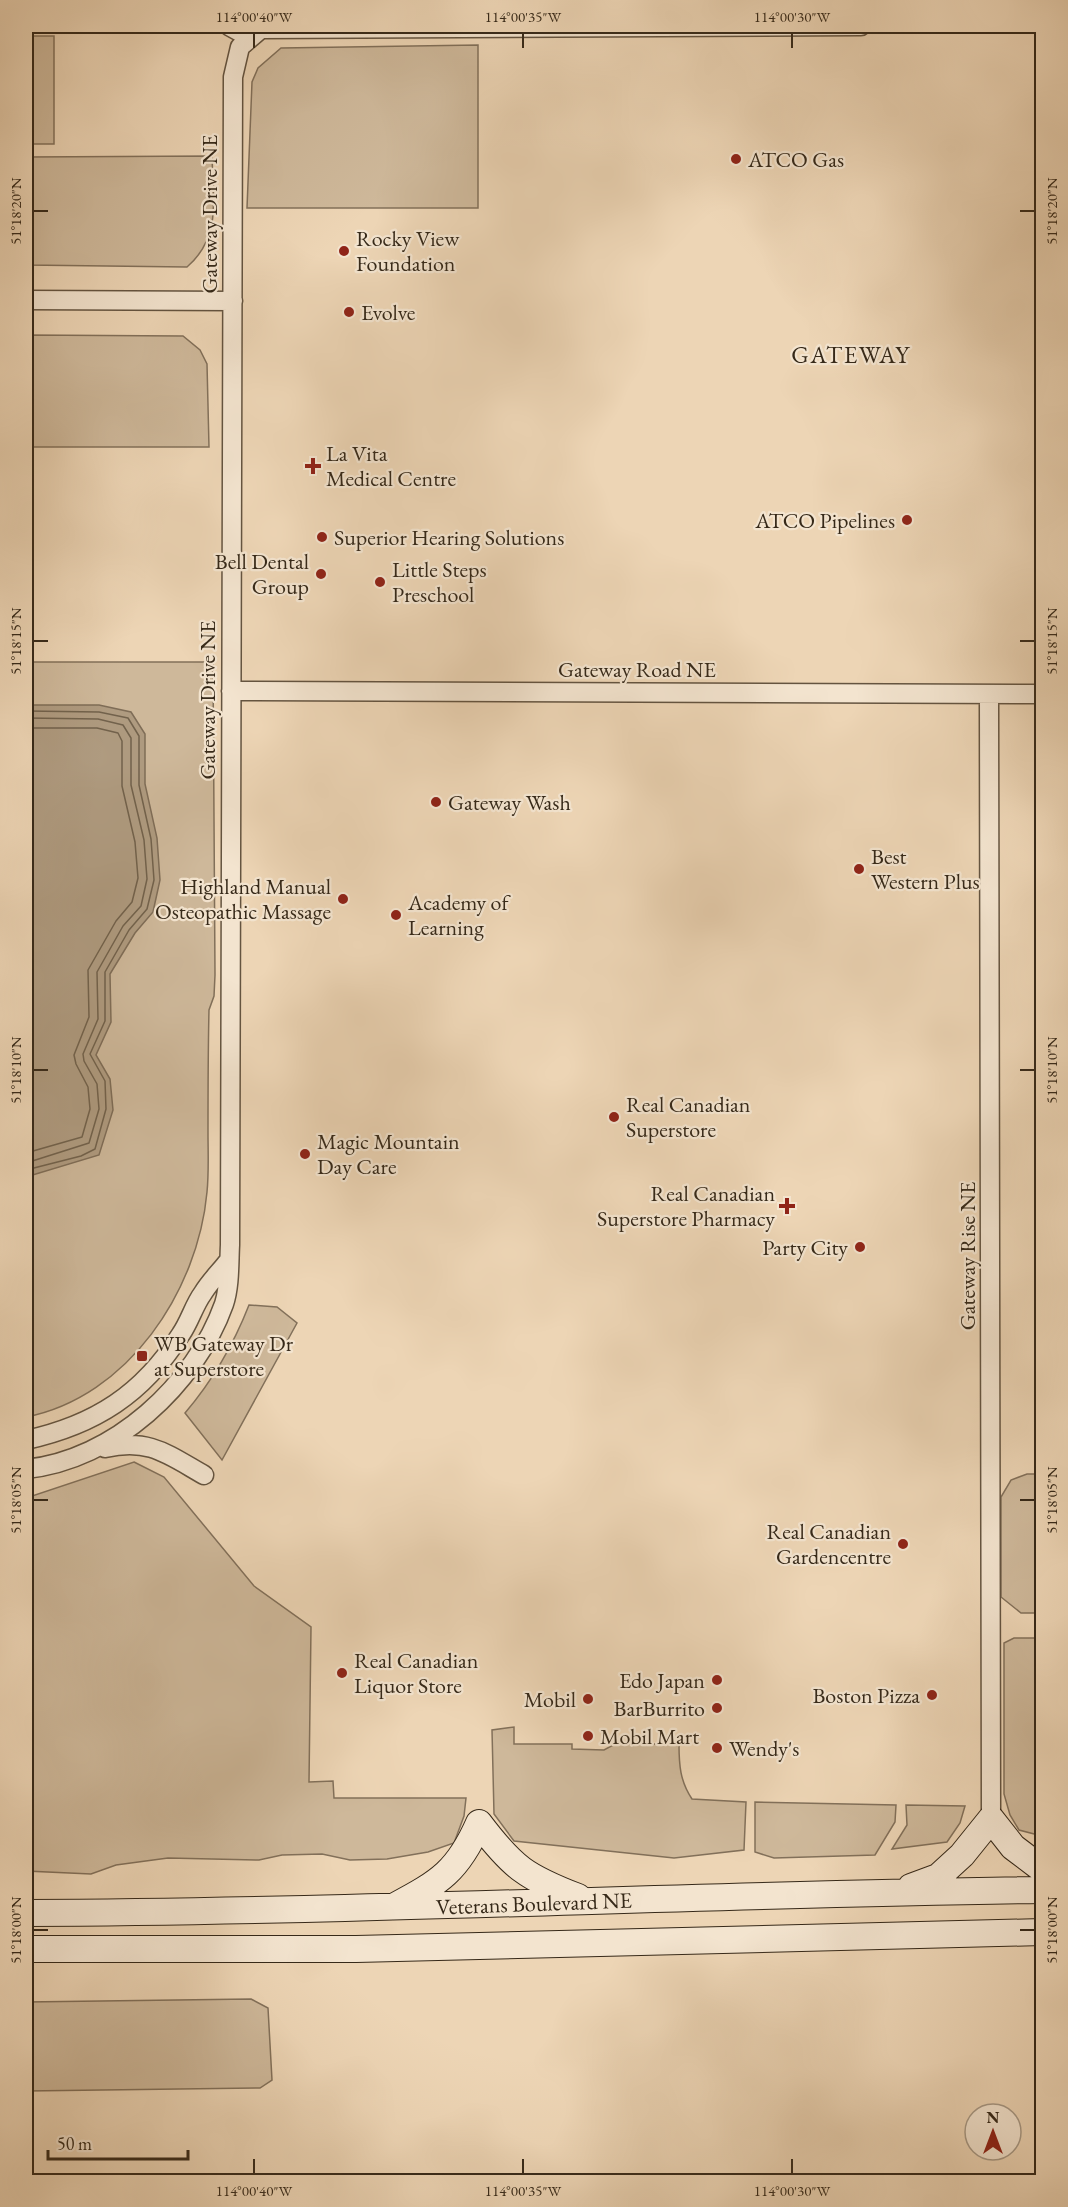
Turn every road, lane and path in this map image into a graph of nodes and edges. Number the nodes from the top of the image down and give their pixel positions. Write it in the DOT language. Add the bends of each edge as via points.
graph roads {
  1 [pos="229,26"];
  2 [pos="861,26"];
  3 [pos="249,37"];
  4 [pos="26,300"];
  5 [pos="233,301"];
  6 [pos="231,691"];
  7 [pos="989,694"];
  8 [pos="1042,694"];
  9 [pos="229,1260"];
  10 [pos="26,1440"];
  11 [pos="85,1452"];
  12 [pos="26,1469"];
  13 [pos="204,1475"];
  14 [pos="991,1818"];
  15 [pos="1042,1869"];
  16 [pos="1042,1890"];
  17 [pos="899,1891"];
  18 [pos="26,1901"];
  19 [pos="590,1901"];
  20 [pos="391,1908"];
  21 [pos="26,1913"];
  22 [pos="96,1913"];
  23 [pos="1042,1932"];
  24 [pos="26,1949"];
  1 -- 3 [label="street"];
  2 -- 3 [label="street" via="261,29"];
  3 -- 5 [label="street, Gateway Drive NE" via="240,47 233,77"];
  4 -- 5 [label="street"];
  5 -- 6 [label="street, Gateway Drive NE"];
  6 -- 7 [label="street, Gateway Road NE"];
  6 -- 9 [label="street, Gateway Drive NE"];
  7 -- 8 [label="street, Gateway Road NE"];
  7 -- 14 [label="street, Gateway Rise NE"];
  9 -- 10 [label="street" via="203,1293 182,1333 135,1391 94,1418 58,1433"];
  9 -- 11 [label="street, Gateway Drive NE" via="225,1302 201,1353 180,1381 125,1429"];
  11 -- 12 [label="street, Gateway Drive NE"];
  11 -- 13 [label="street" via="127,1443 145,1445"];
  14 -- 15 [label="main road" via="1013,1847"];
  14 -- 17 [label="main road" via="962,1855 938,1877"];
  16 -- 17 [label="main road, Veterans Boulevard NE"];
  17 -- 19 [label="main road, Veterans Boulevard NE"];
  18 -- 22 [label="main road"];
  19 -- 20 [label="main road, Veterans Boulevard NE"];
  19 -- 20 [label="main road" via="544,1884 517,1867 479,1823 469,1847 439,1882"];
  20 -- 22 [label="main road, Veterans Boulevard NE"];
  21 -- 22 [label="main road, Veterans Boulevard NE"];
  23 -- 24 [label="main road, Veterans Boulevard NE" via="356,1949"];
}
